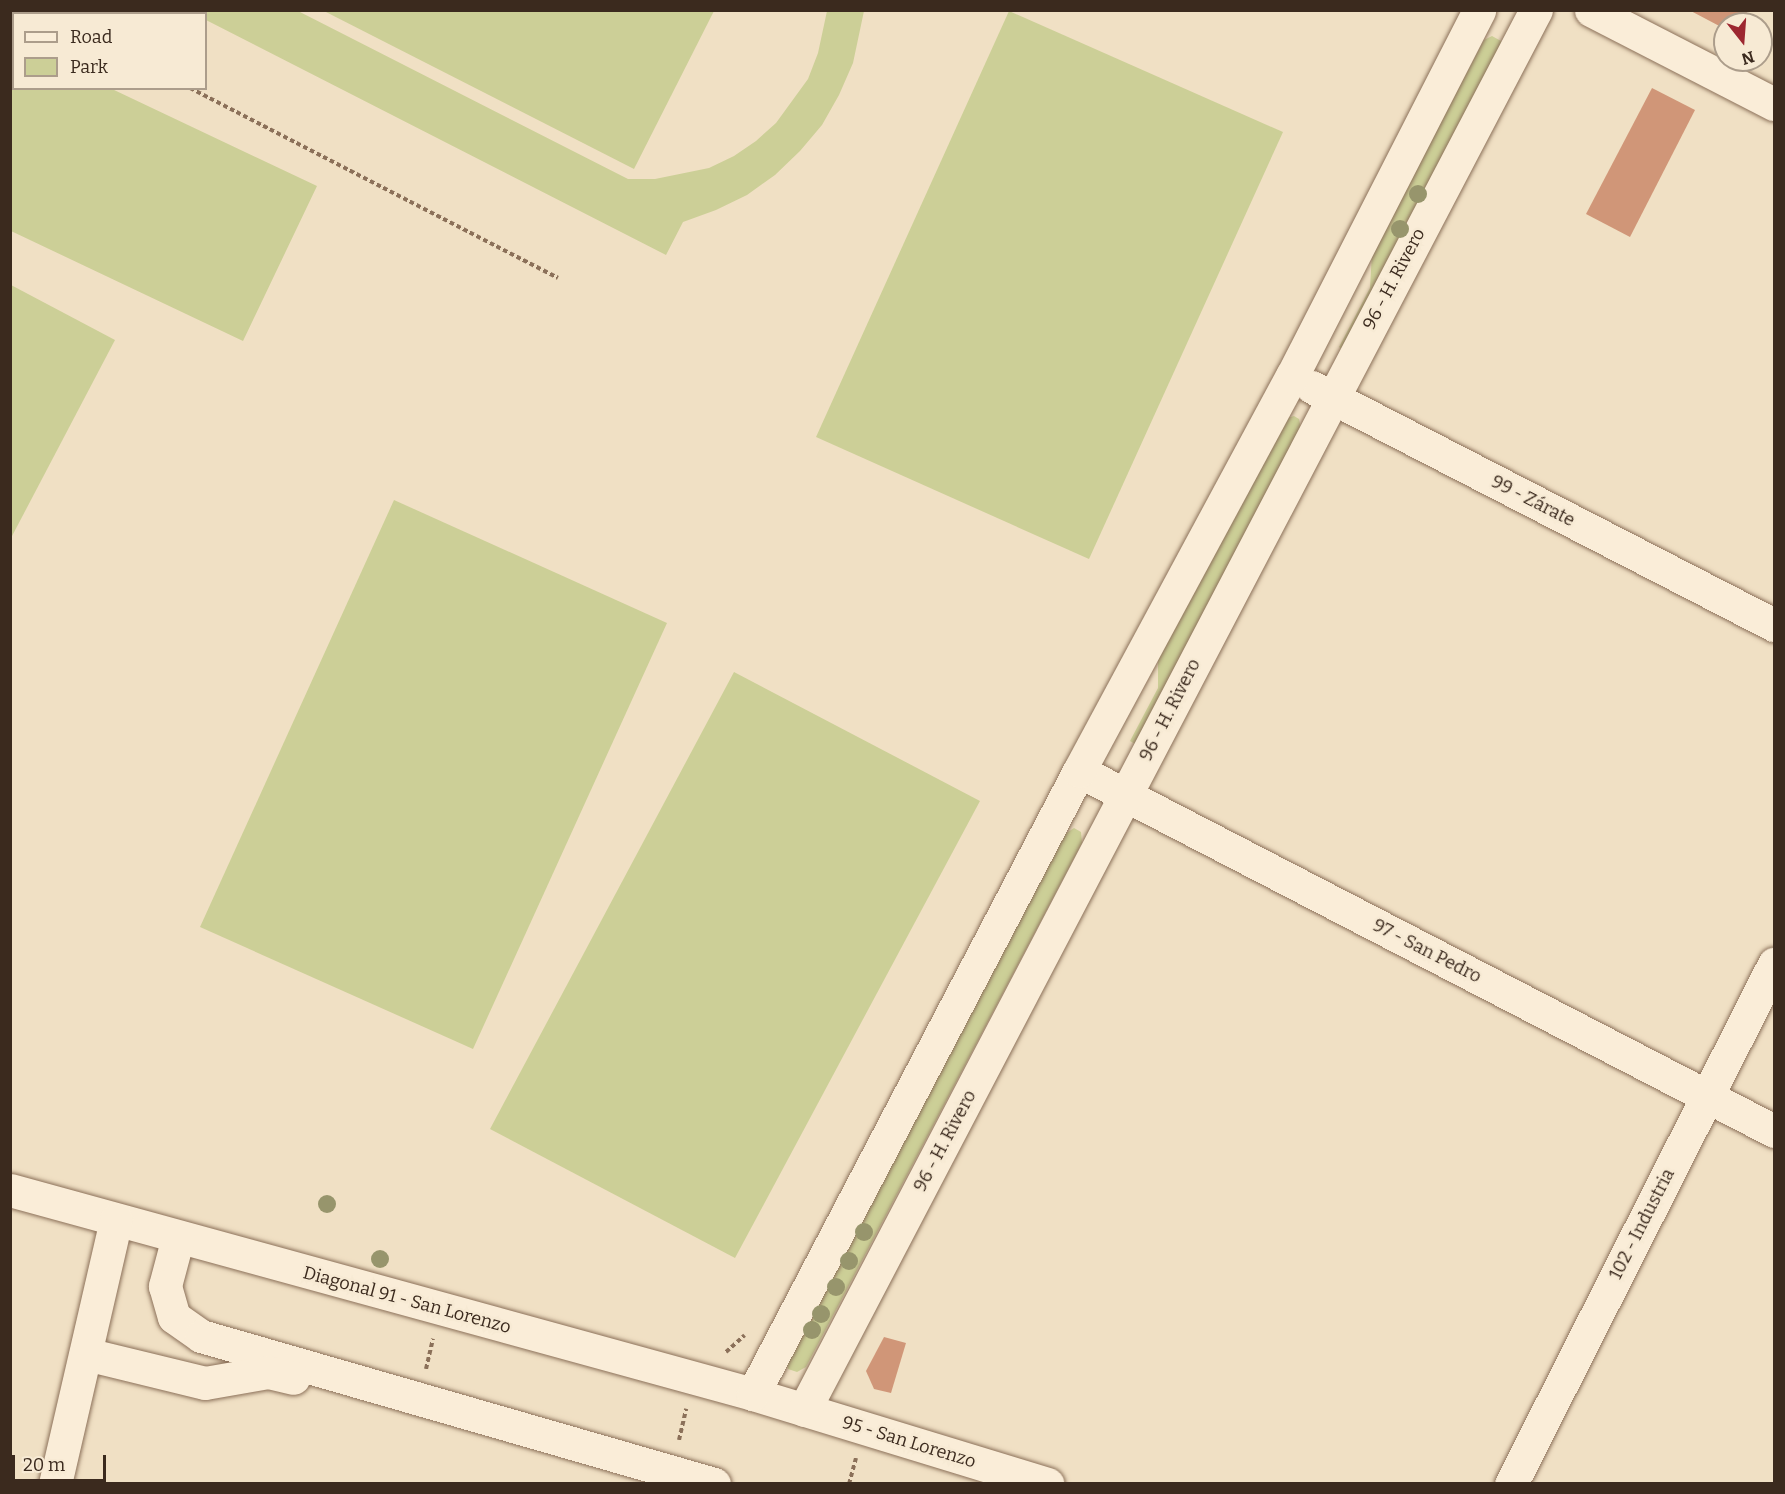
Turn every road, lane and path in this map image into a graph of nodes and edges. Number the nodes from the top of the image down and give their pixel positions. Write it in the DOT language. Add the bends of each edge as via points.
graph roads {
  1 [pos="1479,10"];
  2 [pos="1536,10"];
  3 [pos="1591,10"];
  4 [pos="194,90"];
  5 [pos="1774,104"];
  6 [pos="558,278"];
  7 [pos="1292,376"];
  8 [pos="1332,397"];
  9 [pos="1774,625"];
  10 [pos="1079,771"];
  11 [pos="1126,795"];
  12 [pos="1774,964"];
  13 [pos="1707,1096"];
  14 [pos="1774,1131"];
  15 [pos="10,1190"];
  16 [pos="116,1220"];
  17 [pos="178,1237"];
  18 [pos="440,1309"];
  19 [pos="86,1354"];
  20 [pos="314,1369"];
  21 [pos="753,1394"];
  22 [pos="418,1399"];
  23 [pos="687,1407"];
  24 [pos="804,1410"];
  25 [pos="673,1472"];
  26 [pos="55,1484"];
  27 [pos="714,1484"];
  28 [pos="1048,1484"];
  29 [pos="1511,1484"];
  1 -- 7 [label="street"];
  2 -- 8 [label="street, 96 - H. Rivero"];
  3 -- 5 [label="street"];
  4 -- 6 [label="path"];
  7 -- 8 [label="street, 99 - Zárate"];
  7 -- 10 [label="street"];
  8 -- 9 [label="street, 99 - Zárate"];
  8 -- 11 [label="street, 96 - H. Rivero"];
  10 -- 11 [label="street, 97 - San Pedro"];
  10 -- 21 [label="street"];
  11 -- 13 [label="street, 97 - San Pedro"];
  11 -- 24 [label="street, 96 - H. Rivero"];
  12 -- 13 [label="street, 102 - Industria"];
  13 -- 14 [label="street, 97 - San Pedro"];
  13 -- 29 [label="street, 102 - Industria"];
  15 -- 16 [label="street, Diagonal 91 - San Lorenzo"];
  16 -- 17 [label="street, Diagonal 91 - San Lorenzo"];
  16 -- 19 [label="street"];
  17 -- 18 [label="street, Diagonal 91 - San Lorenzo"];
  17 -- 20 [label="street" via="165,1286 174,1317 201,1336"];
  18 -- 21 [label="street, Diagonal 91 - San Lorenzo"];
  18 -- 22 [label="path"];
  19 -- 20 [label="street" via="205,1383 268,1372 294,1378"];
  19 -- 26 [label="street"];
  20 -- 22 [label="street"];
  21 -- 24 [label="street, Diagonal 91 - San Lorenzo"];
  22 -- 25 [label="street"];
  23 -- 25 [label="path"];
  24 -- 28 [label="street, 95 - San Lorenzo"];
  25 -- 27 [label="street"];
}
